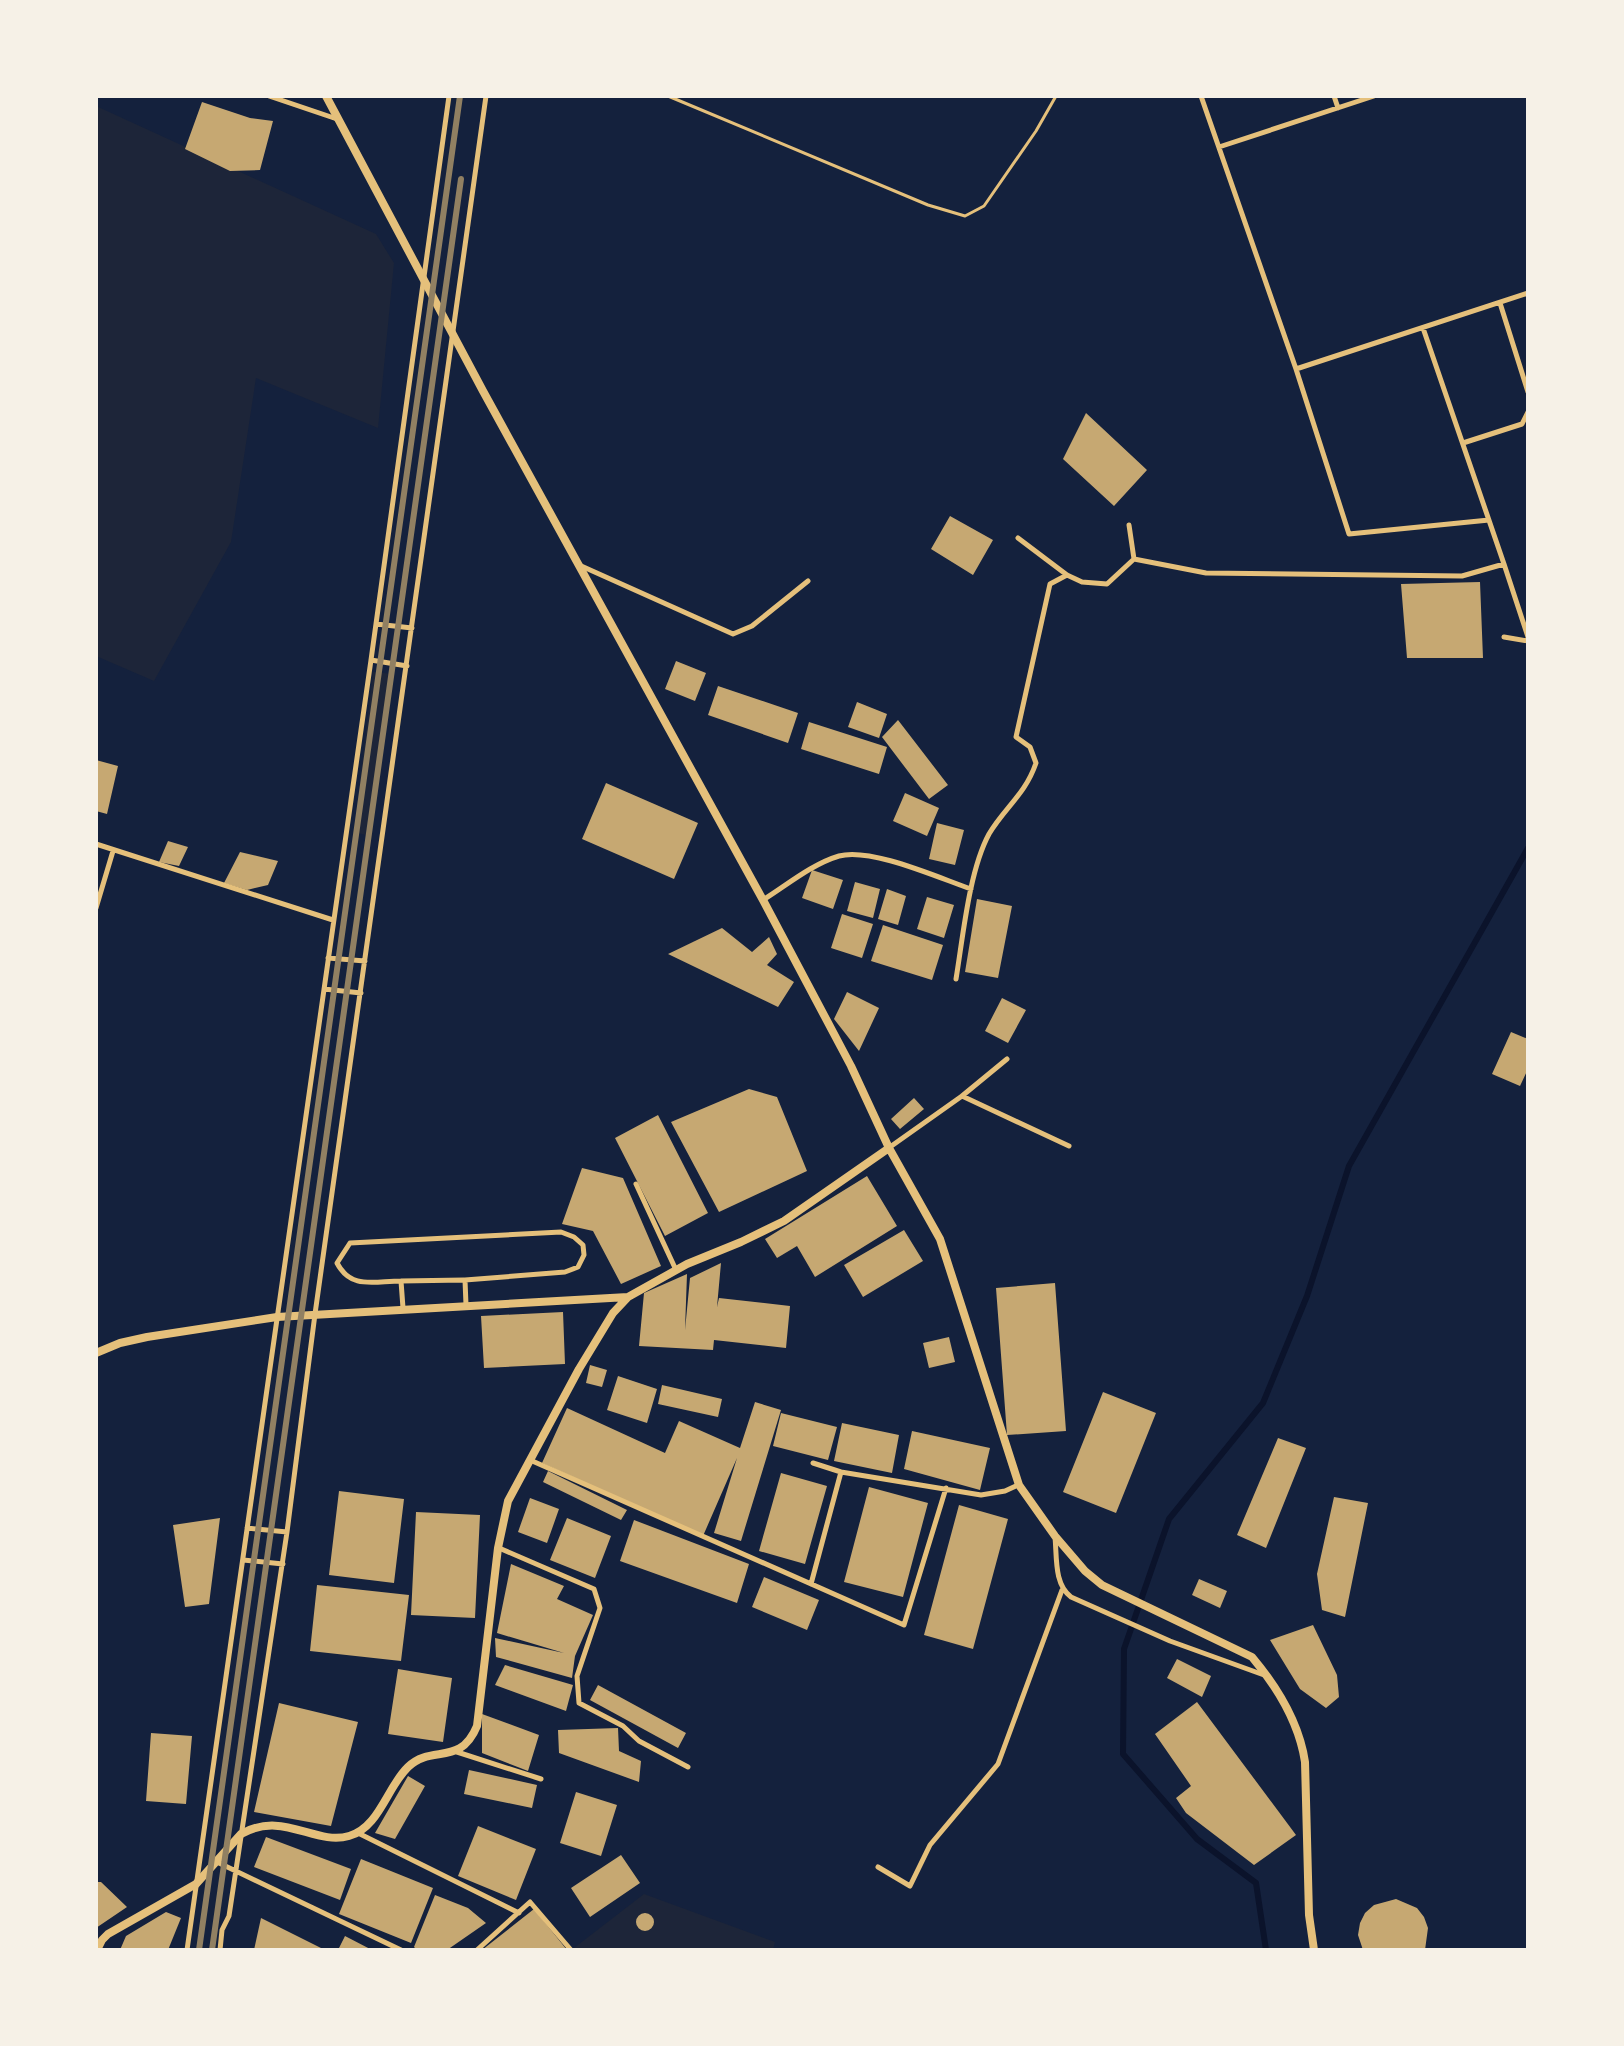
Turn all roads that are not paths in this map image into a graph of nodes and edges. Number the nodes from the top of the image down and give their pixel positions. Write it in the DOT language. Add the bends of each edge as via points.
graph roads {
  1 [pos="269,96"];
  2 [pos="326,96"];
  3 [pos="449,96"];
  4 [pos="486,96"];
  5 [pos="1201,96"];
  6 [pos="1334,96"];
  7 [pos="1374,96"];
  8 [pos="1338,108"];
  9 [pos="338,119"];
  10 [pos="1219,147"];
  11 [pos="423,279"];
  12 [pos="1528,293"];
  13 [pos="1500,303"];
  14 [pos="1423,328"];
  15 [pos="454,335"];
  16 [pos="1296,369"];
  17 [pos="1528,392"];
  18 [pos="1528,412"];
  19 [pos="1463,443"];
  20 [pos="1489,520"];
  21 [pos="1129,525"];
  22 [pos="1018,538"];
  23 [pos="1134,559"];
  24 [pos="578,564"];
  25 [pos="1504,564"];
  26 [pos="1067,575"];
  27 [pos="808,581"];
  28 [pos="376,624"];
  29 [pos="412,628"];
  30 [pos="1504,637"];
  31 [pos="1528,639"];
  32 [pos="371,660"];
  33 [pos="407,666"];
  34 [pos="96,844"];
  35 [pos="113,851"];
  36 [pos="971,889"];
  37 [pos="763,900"];
  38 [pos="96,908"];
  39 [pos="333,920"];
  40 [pos="328,958"];
  41 [pos="365,961"];
  42 [pos="956,979"];
  43 [pos="324,989"];
  44 [pos="361,993"];
  45 [pos="1007,1059"];
  46 [pos="962,1096"];
  47 [pos="1069,1146"];
  48 [pos="889,1148"];
  49 [pos="636,1184"];
  50 [pos="676,1271"];
  51 [pos="465,1280"];
  52 [pos="401,1281"];
  53 [pos="628,1297"];
  54 [pos="466,1305"];
  55 [pos="403,1308"];
  56 [pos="315,1314"];
  57 [pos="277,1317"];
  58 [pos="96,1353"];
  59 [pos="530,1460"];
  60 [pos="813,1463"];
  61 [pos="841,1472"];
  62 [pos="1019,1485"];
  63 [pos="946,1488"];
  64 [pos="247,1528"];
  65 [pos="287,1532"];
  66 [pos="1055,1536"];
  67 [pos="498,1548"];
  68 [pos="243,1560"];
  69 [pos="283,1564"];
  70 [pos="811,1584"];
  71 [pos="1062,1590"];
  72 [pos="1269,1677"];
  73 [pos="457,1752"];
  74 [pos="688,1767"];
  75 [pos="541,1779"];
  76 [pos="357,1833"];
  77 [pos="241,1834"];
  78 [pos="217,1862"];
  79 [pos="878,1867"];
  80 [pos="235,1869"];
  81 [pos="196,1884"];
  82 [pos="519,1913"];
  83 [pos="99,1939"];
  84 [pos="97,1950"];
  85 [pos="187,1950"];
  86 [pos="220,1950"];
  87 [pos="401,1950"];
  88 [pos="477,1950"];
  89 [pos="571,1950"];
  90 [pos="1314,1950"];
  1 -- 9 [label="lane"];
  2 -- 9 [label="street"];
  3 -- 11 [label="lane"];
  4 -- 15 [label="lane"];
  5 -- 10 [label="lane"];
  6 -- 8 [label="lane"];
  7 -- 8 [label="lane"];
  8 -- 10 [label="lane"];
  9 -- 11 [label="street"];
  10 -- 16 [label="lane"];
  11 -- 15 [label="street"];
  11 -- 28 [label="lane"];
  12 -- 13 [label="lane"];
  13 -- 14 [label="lane"];
  13 -- 17 [label="lane"];
  14 -- 16 [label="lane"];
  14 -- 19 [label="lane"];
  15 -- 24 [label="street"];
  15 -- 29 [label="lane"];
  16 -- 20 [label="lane" via="1349,534"];
  18 -- 19 [label="lane" via="1522,424"];
  19 -- 20 [label="lane"];
  20 -- 25 [label="lane"];
  21 -- 23 [label="lane"];
  22 -- 26 [label="lane"];
  23 -- 25 [label="lane" via="1206,573 1462,576"];
  23 -- 26 [label="lane" via="1107,584"];
  24 -- 27 [label="lane" via="733,634 752,626"];
  24 -- 37 [label="street"];
  25 -- 31 [label="lane"];
  26 -- 36 [label="lane" via="1050,584 1016,737 1030,747 1036,763 1029,783 989,835"];
  28 -- 29 [label="lane"];
  28 -- 32 [label="lane"];
  29 -- 33 [label="lane"];
  30 -- 31 [label="lane"];
  32 -- 33 [label="lane"];
  32 -- 39 [label="lane"];
  33 -- 41 [label="lane"];
  34 -- 35 [label="lane"];
  35 -- 38 [label="lane"];
  35 -- 39 [label="lane"];
  36 -- 37 [label="lane" via="853,853 823,862"];
  36 -- 42 [label="lane"];
  37 -- 48 [label="street"];
  39 -- 40 [label="lane"];
  40 -- 41 [label="lane"];
  40 -- 43 [label="lane"];
  41 -- 44 [label="lane"];
  43 -- 44 [label="lane"];
  43 -- 57 [label="lane"];
  44 -- 56 [label="lane"];
  45 -- 46 [label="lane"];
  46 -- 47 [label="lane"];
  46 -- 48 [label="lane"];
  48 -- 50 [label="street" via="784,1221"];
  48 -- 62 [label="street" via="940,1239"];
  49 -- 50 [label="lane"];
  50 -- 53 [label="street"];
  51 -- 52 [label="lane"];
  51 -- 52 [label="lane" via="565,1272 578,1267 583,1245 561,1232 350,1243 337,1263 352,1282"];
  51 -- 54 [label="lane"];
  52 -- 55 [label="lane"];
  53 -- 54 [label="street"];
  53 -- 59 [label="street" via="579,1369"];
  54 -- 55 [label="street"];
  55 -- 56 [label="street"];
  56 -- 57 [label="street"];
  56 -- 65 [label="lane"];
  57 -- 58 [label="street" via="147,1337"];
  57 -- 64 [label="lane"];
  59 -- 67 [label="street" via="508,1501"];
  59 -- 70 [label="lane"];
  60 -- 61 [label="lane"];
  61 -- 63 [label="lane"];
  61 -- 70 [label="lane"];
  62 -- 63 [label="lane" via="981,1495"];
  62 -- 66 [label="street"];
  63 -- 70 [label="lane" via="904,1625"];
  64 -- 65 [label="lane"];
  64 -- 68 [label="lane"];
  65 -- 69 [label="lane"];
  66 -- 71 [label="lane"];
  66 -- 72 [label="street" via="1102,1585 1252,1657"];
  67 -- 73 [label="street" via="477,1726 471,1741"];
  67 -- 74 [label="lane" via="594,1589 600,1608 577,1676 579,1703"];
  68 -- 69 [label="lane"];
  68 -- 81 [label="lane"];
  69 -- 77 [label="lane"];
  71 -- 72 [label="lane" via="1170,1641"];
  71 -- 79 [label="lane" via="998,1764 930,1845 910,1886"];
  72 -- 90 [label="street" via="1301,1737"];
  73 -- 75 [label="lane"];
  73 -- 76 [label="street" via="410,1764"];
  76 -- 77 [label="street" via="336,1838 268,1825"];
  76 -- 82 [label="lane"];
  77 -- 78 [label="street"];
  77 -- 80 [label="lane"];
  78 -- 80 [label="lane"];
  78 -- 81 [label="street"];
  80 -- 86 [label="lane"];
  80 -- 87 [label="lane"];
  81 -- 83 [label="street"];
  81 -- 85 [label="lane"];
  82 -- 88 [label="lane"];
  82 -- 89 [label="lane" via="530,1902"];
  83 -- 84 [label="street"];
}
